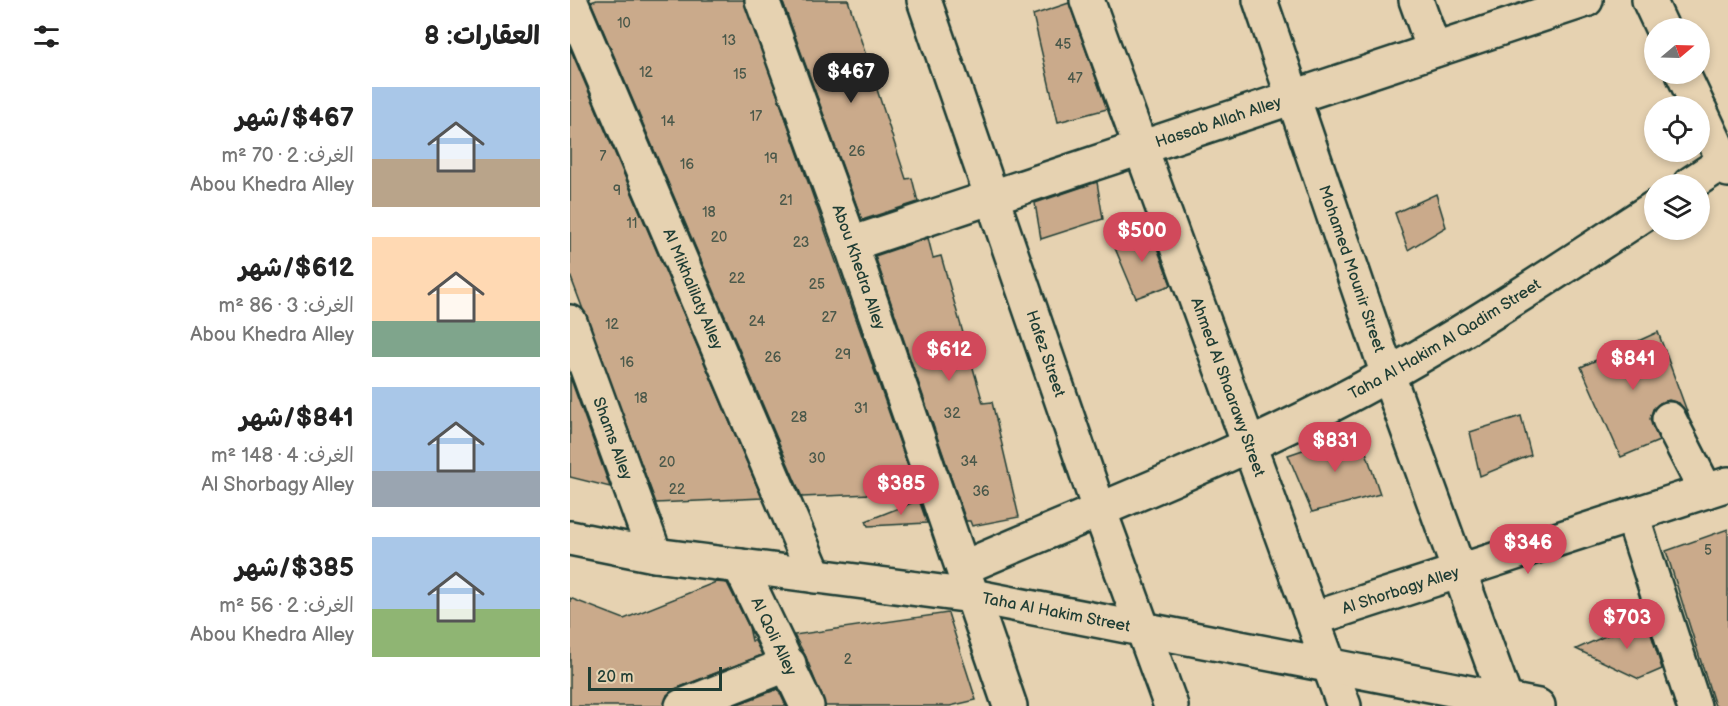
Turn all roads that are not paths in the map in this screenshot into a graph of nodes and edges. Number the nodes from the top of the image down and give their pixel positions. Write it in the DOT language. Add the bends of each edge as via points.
graph roads {
  1 [pos="570,0"];
  2 [pos="762,0"];
  3 [pos="924,0"];
  4 [pos="1087,0"];
  5 [pos="1260,0"];
  6 [pos="1416,0"];
  7 [pos="1586,0"];
  8 [pos="1649,0"];
  9 [pos="1531,9"];
  10 [pos="1657,18"];
  11 [pos="1434,50"];
  12 [pos="1293,97"];
  13 [pos="1710,130"];
  14 [pos="1141,148"];
  15 [pos="1727,164"];
  16 [pos="1708,174"];
  17 [pos="990,198"];
  18 [pos="1644,215"];
  19 [pos="851,244"];
  20 [pos="570,321"];
  21 [pos="1388,375"];
  22 [pos="1669,419"];
  23 [pos="1248,446"];
  24 [pos="1717,488"];
  25 [pos="1099,509"];
  26 [pos="1632,515"];
  27 [pos="570,538"];
  28 [pos="655,555"];
  29 [pos="740,566"];
  30 [pos="1458,571"];
  31 [pos="815,576"];
  32 [pos="968,582"];
  33 [pos="1312,619"];
  34 [pos="1145,630"];
  35 [pos="789,664"];
  36 [pos="1330,666"];
  37 [pos="1507,703"];
  38 [pos="682,706"];
  39 [pos="807,706"];
  40 [pos="1010,706"];
  41 [pos="1171,706"];
  42 [pos="1344,706"];
  43 [pos="1538,706"];
  44 [pos="1694,706"];
  1 -- 31 [label="street, Al Mikhalilaty Alley"];
  2 -- 19 [label="street, Abou Khedra Alley"];
  3 -- 17 [label="street, Hafez Street"];
  4 -- 14 [label="street, Ahmed Al Shaarawy Street"];
  5 -- 12 [label="street, Mohamed Mounir Street"];
  6 -- 11 [label="street"];
  7 -- 9 [label="street, Hassab Allah Alley"];
  8 -- 10 [label="street"];
  9 -- 11 [label="street, Hassab Allah Alley"];
  11 -- 12 [label="street, Hassab Allah Alley"];
  12 -- 14 [label="street, Hassab Allah Alley"];
  12 -- 21 [label="street, Mohamed Mounir Street"];
  13 -- 15 [label="street"];
  14 -- 17 [label="street, Hassab Allah Alley"];
  14 -- 23 [label="street, Ahmed Al Shaarawy Street"];
  15 -- 16 [label="street"];
  17 -- 19 [label="street, Hassab Allah Alley"];
  17 -- 25 [label="street, Hafez Street"];
  18 -- 21 [label="street, Taha Al Hakim Al Qadim Street"];
  19 -- 32 [label="street, Abou Khedra Alley"];
  20 -- 28 [label="street, Shams Alley"];
  21 -- 23 [label="street, Taha Al Hakim Al Qadim Street"];
  21 -- 30 [label="street, Mohamed Mounir Street"];
  22 -- 24 [label="street"];
  23 -- 25 [label="street, Taha Al Hakim Al Qadim Street"];
  23 -- 33 [label="street, Ahmed Al Shaarawy Street"];
  24 -- 26 [label="street, Al Shorbagy Alley"];
  25 -- 32 [label="street, Taha Al Hakim Al Qadim Street"];
  25 -- 34 [label="street, Hafez Street"];
  26 -- 30 [label="street, Al Shorbagy Alley"];
  26 -- 44 [label="street"];
  27 -- 28 [label="street, Taha Al Hakim Street"];
  28 -- 29 [label="street, Taha Al Hakim Street"];
  29 -- 31 [label="street, Taha Al Hakim Street"];
  29 -- 35 [label="street, Al Qoli Alley"];
  30 -- 33 [label="street, Al Shorbagy Alley"];
  30 -- 37 [label="street, Mohamed Mounir Street"];
  31 -- 32 [label="street, Taha Al Hakim Street"];
  32 -- 34 [label="street, Taha Al Hakim Street"];
  32 -- 40 [label="street, Abou Khedra Alley"];
  33 -- 36 [label="street, Ahmed Al Shaarawy Street"];
  34 -- 36 [label="street, Taha Al Hakim Street"];
  34 -- 41 [label="street, Hafez Street"];
  35 -- 38 [label="street"];
  35 -- 39 [label="street, Al Qoli Alley"];
  36 -- 37 [label="street, Taha Al Hakim Street"];
  36 -- 42 [label="street, Ahmed Al Shaarawy Street"];
  37 -- 43 [label="street, Taha Al Hakim Street"];
}
